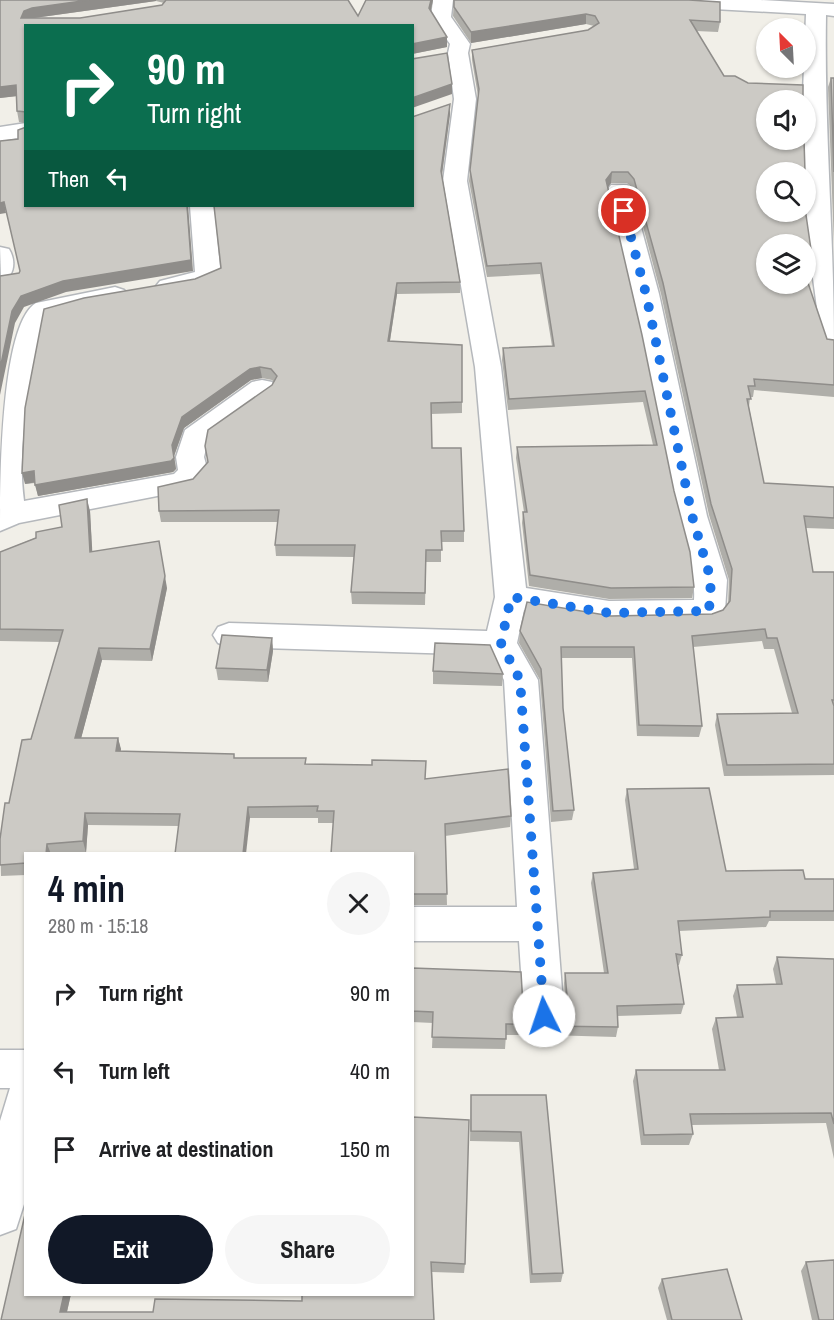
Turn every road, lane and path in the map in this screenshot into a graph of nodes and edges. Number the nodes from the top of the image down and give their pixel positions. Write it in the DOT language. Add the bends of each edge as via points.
graph roads {
  1 [pos="443,0"];
  2 [pos="658,0"];
  3 [pos="825,9"];
  4 [pos="482,49"];
  5 [pos="458,53"];
  6 [pos="435,57"];
  7 [pos="813,90"];
  8 [pos="816,121"];
  9 [pos="24,130"];
  10 [pos="0,134"];
  11 [pos="619,190"];
  12 [pos="201,207"];
  13 [pos="826,226"];
  14 [pos="0,254"];
  15 [pos="1,270"];
  16 [pos="30,323"];
  17 [pos="0,326"];
  18 [pos="834,338"];
  19 [pos="262,388"];
  20 [pos="6,518"];
  21 [pos="511,597"];
  22 [pos="229,635"];
  23 [pos="501,643"];
  24 [pos="414,924"];
  25 [pos="537,924"];
  26 [pos="544,1016"];
  27 [pos="0,1069"];
  28 [pos="24,1070"];
  29 [pos="24,1110"];
  30 [pos="0,1213"];
  1 -- 5 [label="street" via="441,17 460,44"];
  2 -- 3 [label="street"];
  3 -- 7 [label="street"];
  4 -- 5 [label="street"];
  5 -- 6 [label="street"];
  5 -- 21 [label="street" via="455,181 472,294 488,367"];
  8 -- 13 [label="street"];
  9 -- 10 [label="street"];
  11 -- 21 [label="street" via="646,294 692,516 711,580 709,611 609,613"];
  12 -- 16 [label="street" via="208,277 66,302 35,313"];
  13 -- 18 [label="street"];
  14 -- 15 [label="street"];
  16 -- 17 [label="street"];
  16 -- 20 [label="street" via="2,455"];
  19 -- 20 [label="street" via="195,436 190,457 193,472 183,482"];
  21 -- 23 [label="street"];
  22 -- 23 [label="street"];
  23 -- 25 [label="street" via="520,680"];
  24 -- 25 [label="street"];
  25 -- 26 [label="street"];
  27 -- 28 [label="street"];
  29 -- 30 [label="street"];
}
